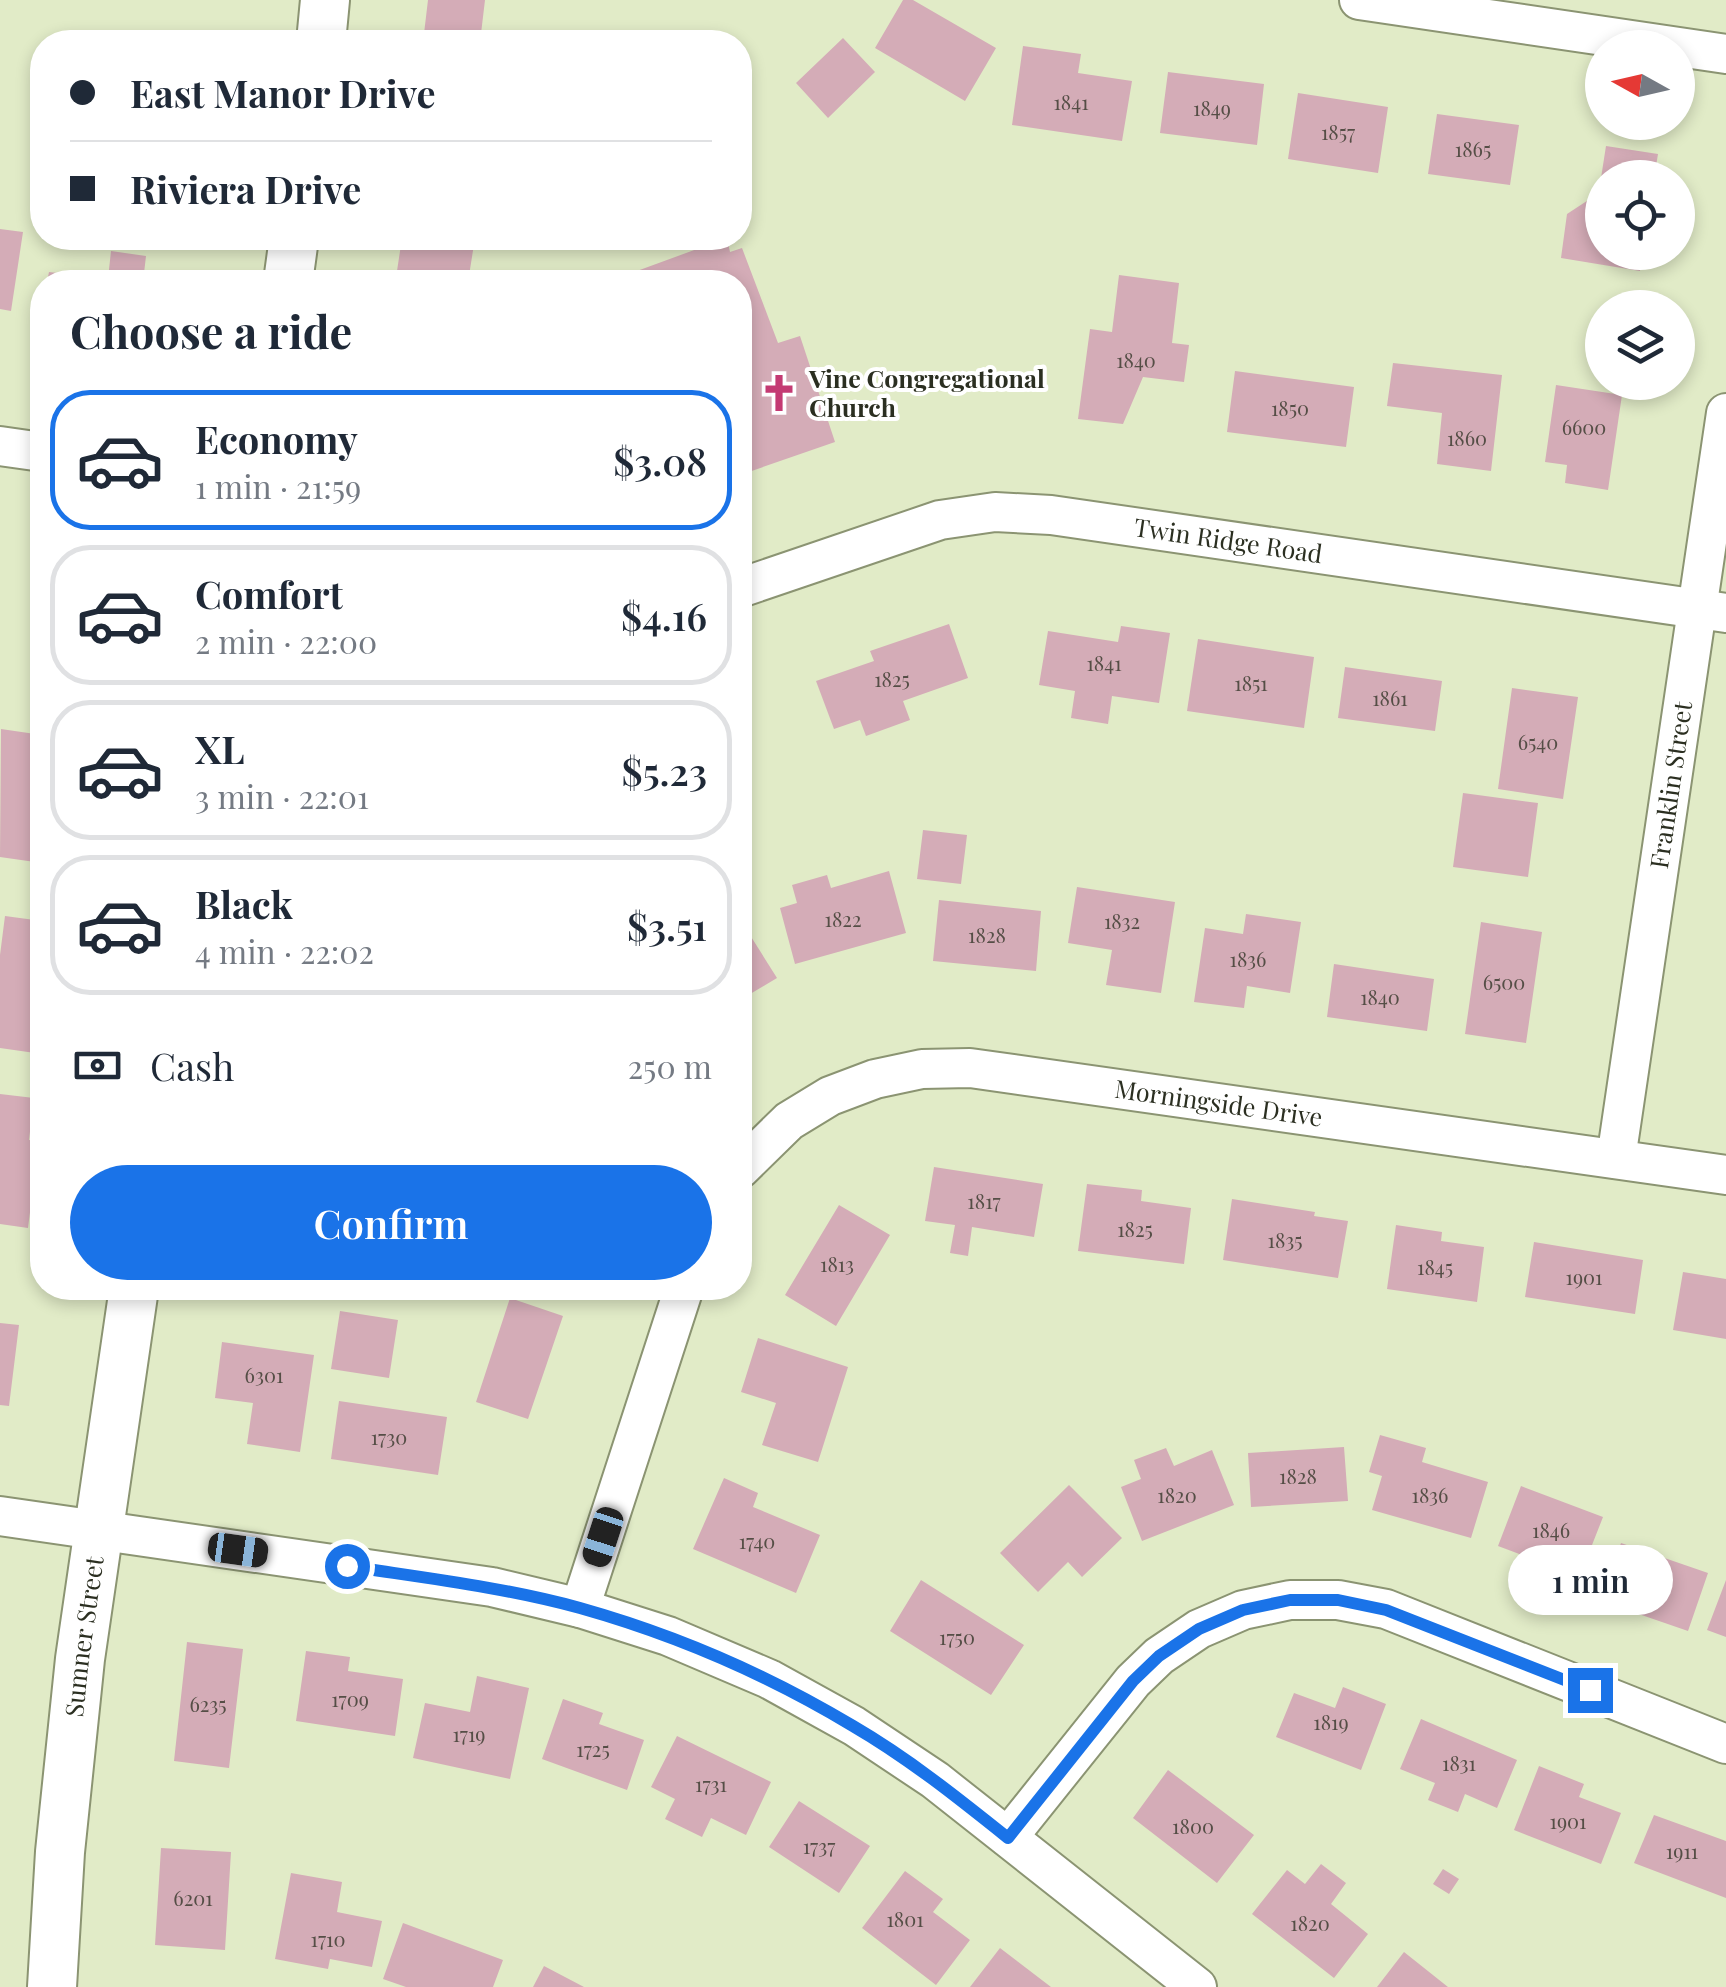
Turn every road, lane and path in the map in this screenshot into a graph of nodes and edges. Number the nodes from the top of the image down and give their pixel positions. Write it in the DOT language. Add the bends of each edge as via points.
graph roads {
  1 [pos="325,0"];
  2 [pos="1359,0"];
  3 [pos="322,30"];
  4 [pos="1726,54"];
  5 [pos="1726,413"];
  6 [pos="0,446"];
  7 [pos="30,450"];
  8 [pos="752,584"];
  9 [pos="1711,611"];
  10 [pos="752,1157"];
  11 [pos="1616,1159"];
  12 [pos="1726,1175"];
  13 [pos="132,1300"];
  14 [pos="680,1300"];
  15 [pos="0,1516"];
  16 [pos="98,1530"];
  17 [pos="580,1608"];
  18 [pos="1726,1744"];
  19 [pos="1008,1838"];
  20 [pos="52,1987"];
  21 [pos="1197,1987"];
  1 -- 3 [label="street"];
  2 -- 4 [label="street"];
  5 -- 9 [label="street, Franklin Street"];
  6 -- 7 [label="street"];
  8 -- 9 [label="street, Twin Ridge Road" via="940,520 995,512 1051,514"];
  9 -- 11 [label="street, Franklin Street"];
  10 -- 11 [label="street, Morningside Drive" via="790,1121 830,1096 875,1078 970,1068"];
  11 -- 12 [label="street, Morningside Drive"];
  13 -- 16 [label="street, Sumner Street"];
  14 -- 17 [label="street"];
  15 -- 16 [label="street"];
  16 -- 17 [label="street" via="492,1588"];
  16 -- 20 [label="street, Sumner Street" via="60,1852"];
  17 -- 19 [label="street" via="768,1679 936,1780"];
  18 -- 19 [label="street" via="1386,1610 1290,1600 1243,1610 1159,1656"];
  19 -- 21 [label="street"];
}
